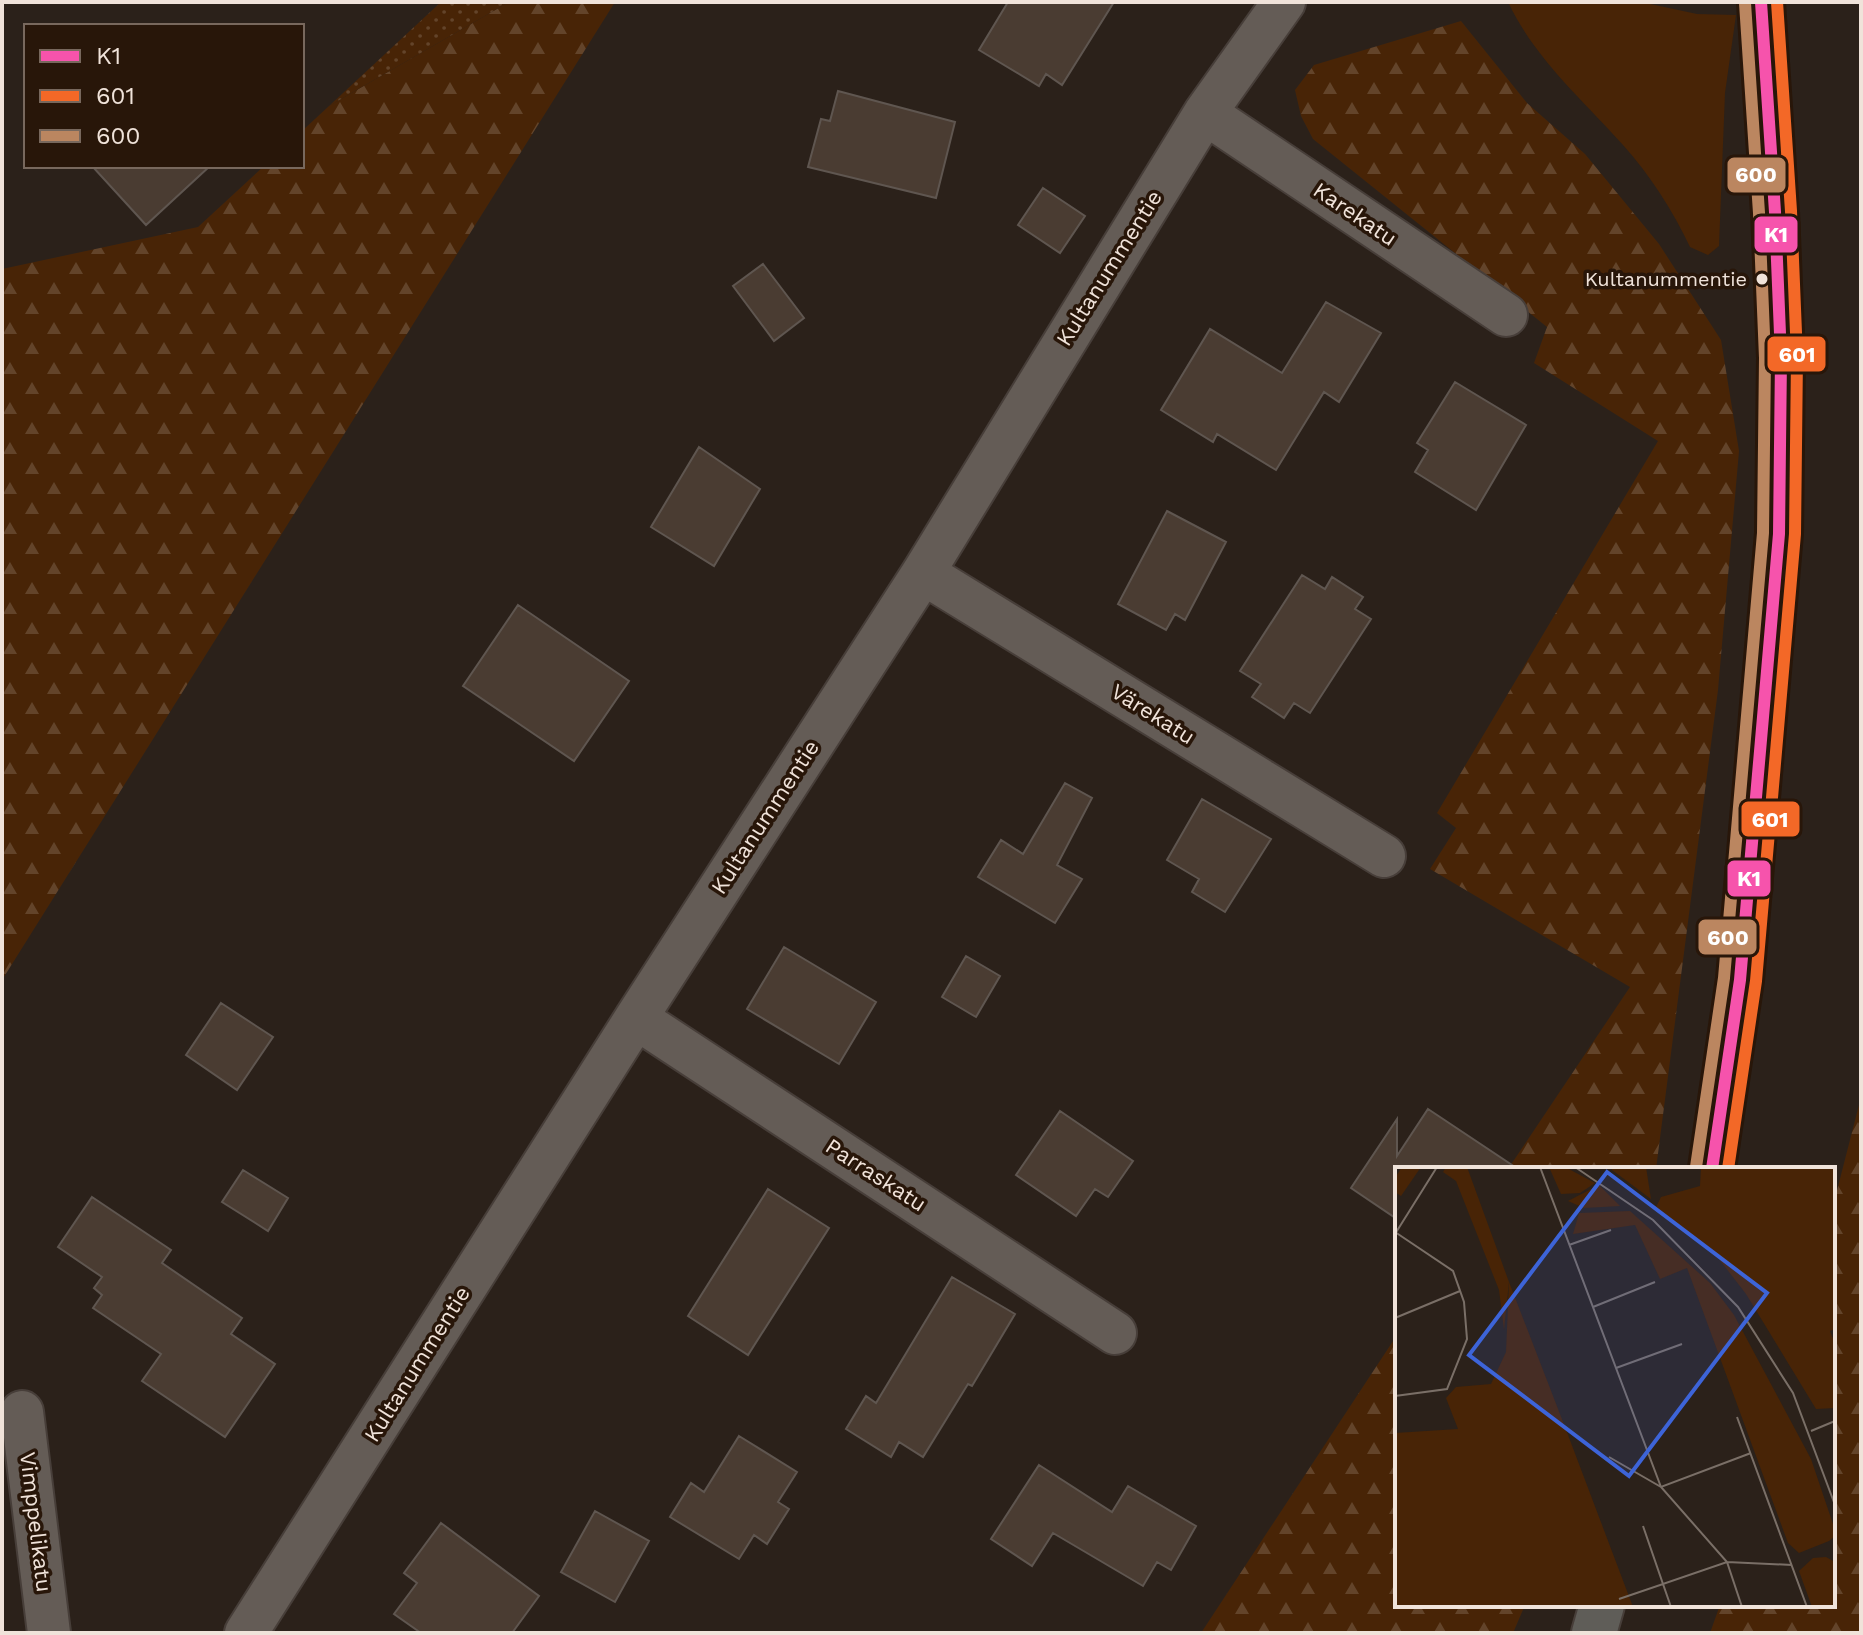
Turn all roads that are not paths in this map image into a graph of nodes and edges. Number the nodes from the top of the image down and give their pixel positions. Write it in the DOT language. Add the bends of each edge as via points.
graph roads {
  1 [pos="1284,2"];
  2 [pos="1761,2"];
  3 [pos="1205,113"];
  4 [pos="1506,315"];
  5 [pos="923,573"];
  6 [pos="1384,856"];
  7 [pos="636,1018"];
  8 [pos="1712,1167"];
  9 [pos="1115,1333"];
  10 [pos="22,1412"];
  11 [pos="1601,1607"];
  12 [pos="49,1633"];
  13 [pos="246,1633"];
  14 [pos="1594,1633"];
  1 -- 3 [label="street, Kultanummentie"];
  2 -- 8 [label="main road" via="1781,358 1779,534 1740,980"];
  3 -- 4 [label="street, Karekatu"];
  3 -- 5 [label="street, Kultanummentie"];
  5 -- 6 [label="street, Värekatu"];
  5 -- 7 [label="street, Kultanummentie"];
  7 -- 9 [label="street, Parraskatu"];
  7 -- 13 [label="street, Kultanummentie"];
  10 -- 12 [label="street, Vimppelikatu"];
  11 -- 14 [label="main road"];
}
